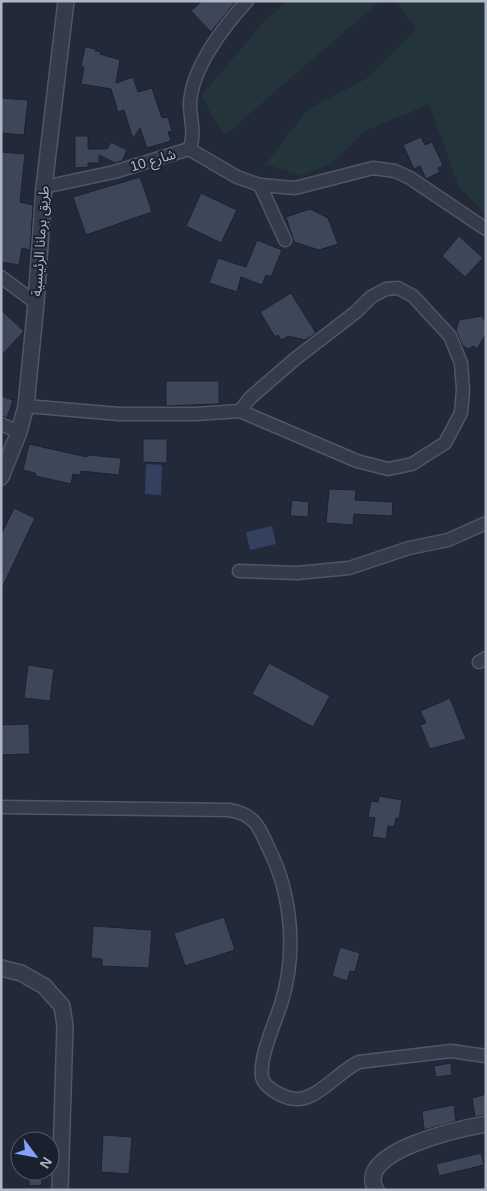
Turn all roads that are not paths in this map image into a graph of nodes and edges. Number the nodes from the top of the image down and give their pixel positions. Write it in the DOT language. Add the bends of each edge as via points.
graph roads {
  1 [pos="66,1"];
  2 [pos="247,1"];
  3 [pos="189,149"];
  4 [pos="260,185"];
  5 [pos="44,187"];
  6 [pos="486,229"];
  7 [pos="285,240"];
  8 [pos="1,277"];
  9 [pos="36,303"];
  10 [pos="26,406"];
  11 [pos="240,411"];
  12 [pos="1,424"];
  13 [pos="19,432"];
  14 [pos="1,477"];
  15 [pos="486,523"];
  16 [pos="239,572"];
  17 [pos="1,807"];
  18 [pos="1,968"];
  19 [pos="486,1056"];
  20 [pos="486,1124"];
  21 [pos="60,1190"];
  22 [pos="376,1190"];
  1 -- 5 [label="street, طريق برمانا الرئيسية"];
  2 -- 3 [label="street, شارع 10" via="222,31 194,83 190,102 192,143"];
  3 -- 4 [label="street" via="237,177"];
  3 -- 5 [label="street, شارع 10" via="114,172"];
  4 -- 6 [label="street" via="295,188 373,168 395,171"];
  4 -- 7 [label="street"];
  5 -- 9 [label="street, طريق برمانا الرئيسية"];
  8 -- 9 [label="street"];
  9 -- 10 [label="street, طريق برمانا الرئيسية"];
  10 -- 11 [label="street" via="119,414"];
  10 -- 13 [label="street, طريق برمانا الرئيسية"];
  11 -- 11 [label="street" via="357,461 388,468 412,464 445,443 461,413 461,363 450,336 413,296 398,288 386,289 371,297 295,359 250,398"];
  12 -- 13 [label="street"];
  13 -- 14 [label="street, طريق برمانا الرئيسية"];
  15 -- 16 [label="street" via="448,540 409,548 349,568 297,573"];
  17 -- 19 [label="street" via="229,810 239,811 258,824 281,875 290,931 288,974 265,1049 262,1072 266,1084 280,1094 301,1099 359,1062 451,1051"];
  18 -- 21 [label="street" via="21,973 44,986 62,1006 65,1026"];
  20 -- 22 [label="street" via="400,1149 379,1165 373,1182"];
}
